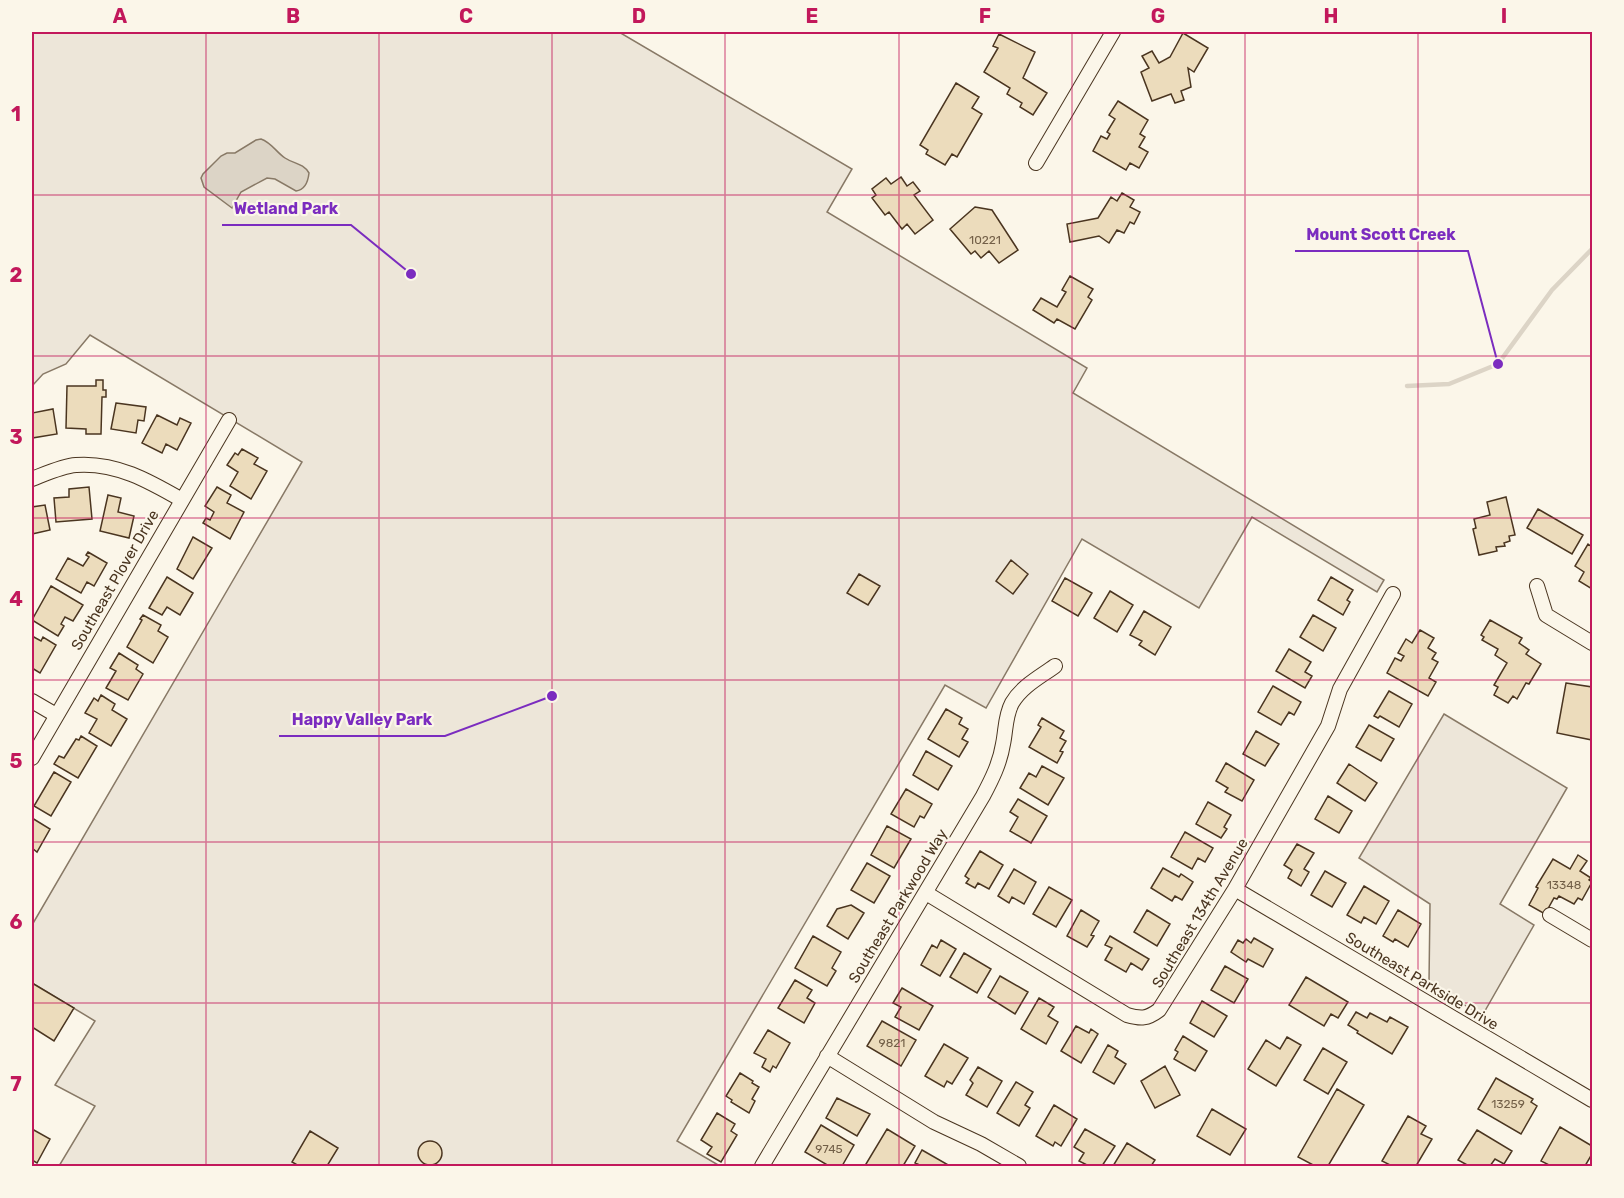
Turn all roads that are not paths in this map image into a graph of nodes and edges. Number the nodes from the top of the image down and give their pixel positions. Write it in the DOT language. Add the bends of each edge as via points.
graph roads {
  1 [pos="1113,32"];
  2 [pos="1036,163"];
  3 [pos="229,420"];
  4 [pos="32,479"];
  5 [pos="182,500"];
  6 [pos="1537,586"];
  7 [pos="1393,594"];
  8 [pos="1593,643"];
  9 [pos="1055,666"];
  10 [pos="32,701"];
  11 [pos="56,715"];
  12 [pos="32,758"];
  13 [pos="1235,889"];
  14 [pos="926,893"];
  15 [pos="1550,915"];
  16 [pos="1593,940"];
  17 [pos="827,1056"];
  18 [pos="1593,1100"];
  19 [pos="762,1167"];
  20 [pos="1019,1167"];
  1 -- 2 [label="street"];
  3 -- 5 [label="street, Southeast Plover Drive"];
  4 -- 5 [label="street" via="75,465 107,466 142,477"];
  5 -- 11 [label="street, Southeast Plover Drive"];
  6 -- 8 [label="street" via="1546,615"];
  7 -- 13 [label="street, Southeast 134th Avenue" via="1340,689 1328,726"];
  9 -- 14 [label="street, Southeast Parkwood Way" via="1024,687 1013,702 1006,717 997,769"];
  10 -- 11 [label="street"];
  11 -- 12 [label="street, Southeast Plover Drive"];
  13 -- 14 [label="street, Southeast 134th Avenue" via="1160,1010 1140,1018 1126,1014"];
  13 -- 18 [label="street, Southeast Parkside Drive"];
  14 -- 17 [label="street, Southeast Parkwood Way"];
  15 -- 16 [label="street"];
  17 -- 19 [label="street, Southeast Parkwood Way"];
  17 -- 20 [label="street" via="934,1122"];
}
